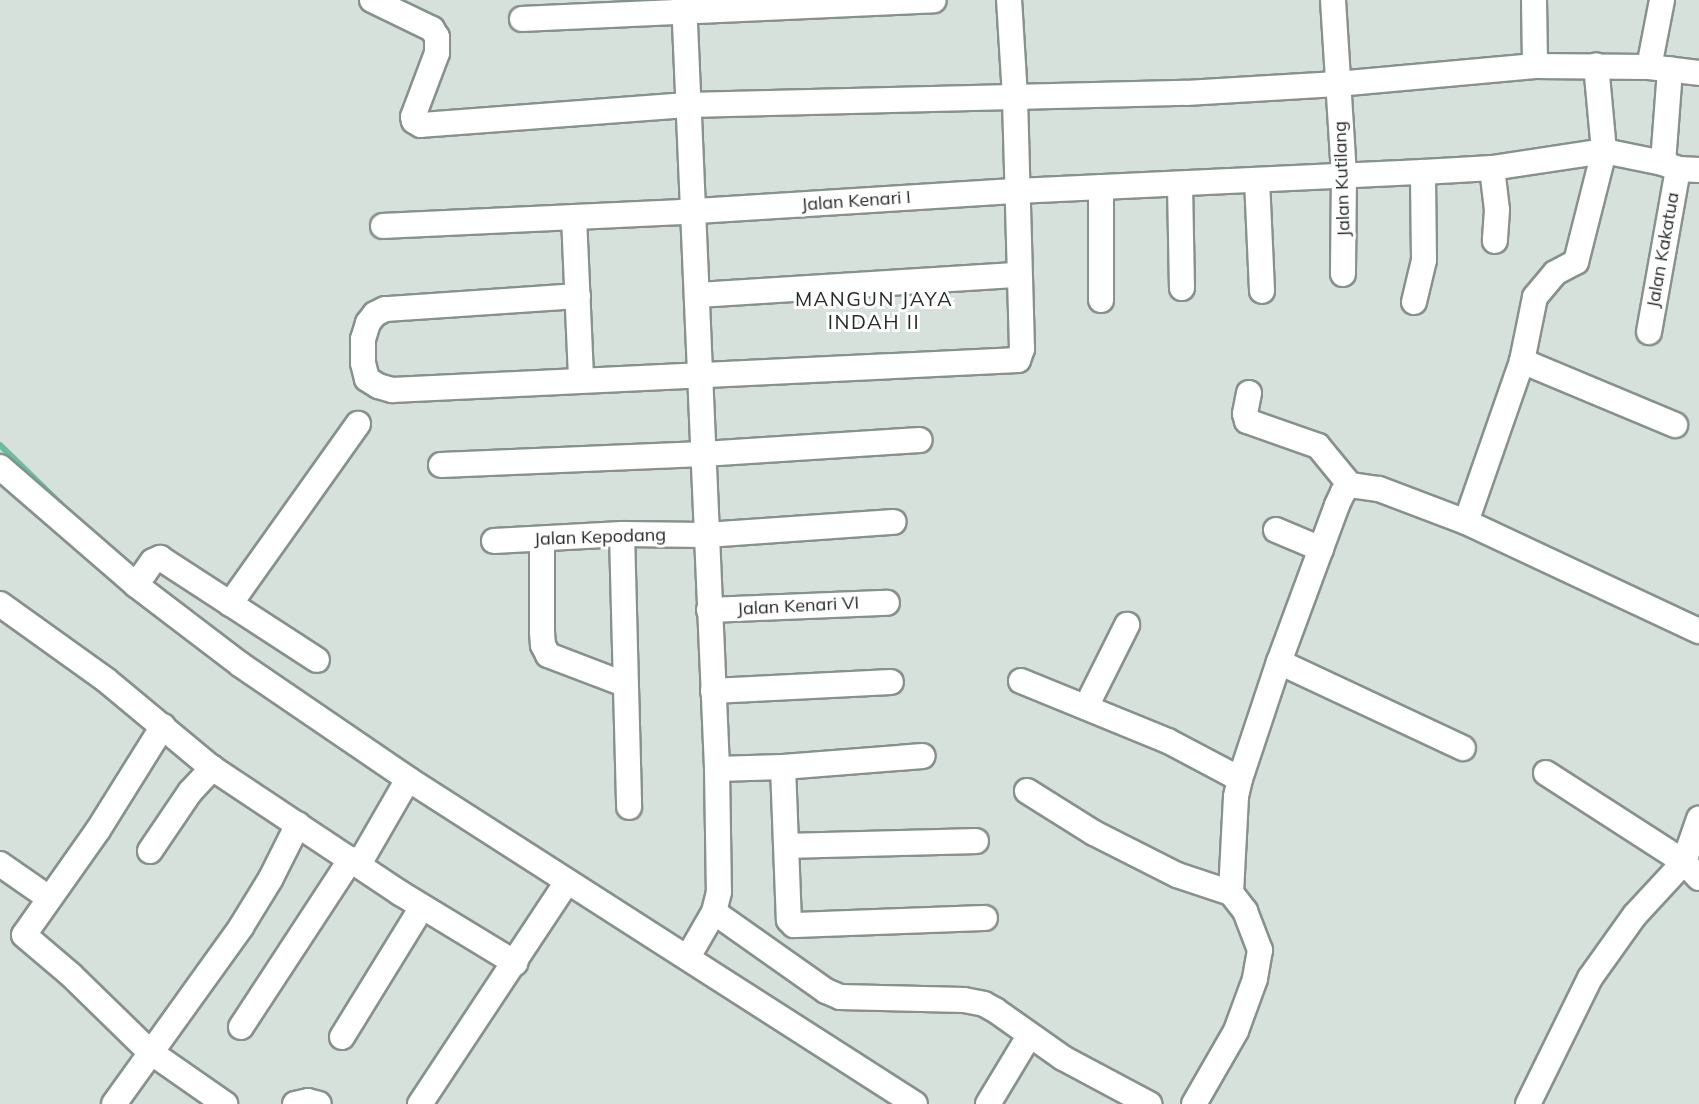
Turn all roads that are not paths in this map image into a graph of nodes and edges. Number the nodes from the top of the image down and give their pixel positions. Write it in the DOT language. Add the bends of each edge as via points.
graph roads {
  1 [pos="372,0"];
  2 [pos="934,0"];
  3 [pos="1009,0"];
  4 [pos="1333,0"];
  5 [pos="1534,0"];
  6 [pos="1662,0"];
  7 [pos="684,6"];
  8 [pos="522,19"];
  9 [pos="1596,65"];
  10 [pos="1535,66"];
  11 [pos="1660,68"];
  12 [pos="1699,73"];
  13 [pos="1337,84"];
  14 [pos="1015,97"];
  15 [pos="688,105"];
  16 [pos="1604,151"];
  17 [pos="1680,167"];
  18 [pos="1492,168"];
  19 [pos="1423,172"];
  20 [pos="1344,175"];
  21 [pos="1257,180"];
  22 [pos="1180,185"];
  23 [pos="1101,187"];
  24 [pos="1017,191"];
  25 [pos="694,212"];
  26 [pos="574,217"];
  27 [pos="383,226"];
  28 [pos="1495,241"];
  29 [pos="1018,274"];
  30 [pos="1343,274"];
  31 [pos="1182,288"];
  32 [pos="1262,291"];
  33 [pos="698,295"];
  34 [pos="578,296"];
  35 [pos="1101,300"];
  36 [pos="1414,302"];
  37 [pos="1649,332"];
  38 [pos="1522,361"];
  39 [pos="701,373"];
  40 [pos="581,380"];
  41 [pos="1249,393"];
  42 [pos="358,424"];
  43 [pos="1675,425"];
  44 [pos="920,440"];
  45 [pos="703,454"];
  46 [pos="441,465"];
  47 [pos="0,467"];
  48 [pos="1350,486"];
  49 [pos="894,522"];
  50 [pos="1466,522"];
  51 [pos="1276,530"];
  52 [pos="621,534"];
  53 [pos="706,535"];
  54 [pos="542,539"];
  55 [pos="494,541"];
  56 [pos="1321,549"];
  57 [pos="136,585"];
  58 [pos="887,603"];
  59 [pos="230,604"];
  60 [pos="709,610"];
  61 [pos="4,614"];
  62 [pos="1127,625"];
  63 [pos="1699,631"];
  64 [pos="317,660"];
  65 [pos="1279,662"];
  66 [pos="1021,681"];
  67 [pos="891,682"];
  68 [pos="624,684"];
  69 [pos="713,691"];
  70 [pos="1086,707"];
  71 [pos="163,726"];
  72 [pos="1463,748"];
  73 [pos="923,756"];
  74 [pos="783,767"];
  75 [pos="212,768"];
  76 [pos="717,769"];
  77 [pos="1546,773"];
  78 [pos="408,779"];
  79 [pos="1240,779"];
  80 [pos="1027,791"];
  81 [pos="629,807"];
  82 [pos="1699,819"];
  83 [pos="298,824"];
  84 [pos="976,841"];
  85 [pos="787,846"];
  86 [pos="150,850"];
  87 [pos="355,862"];
  88 [pos="0,864"];
  89 [pos="1691,870"];
  90 [pos="567,882"];
  91 [pos="1231,893"];
  92 [pos="49,898"];
  93 [pos="422,907"];
  94 [pos="714,912"];
  95 [pos="985,918"];
  96 [pos="688,957"];
  97 [pos="515,963"];
  98 [pos="241,1027"];
  99 [pos="1029,1036"];
  100 [pos="342,1037"];
  101 [pos="149,1051"];
  102 [pos="424,1102"];
  103 [pos="114,1104"];
  104 [pos="225,1104"];
  105 [pos="295,1104"];
  106 [pos="318,1104"];
  107 [pos="915,1104"];
  108 [pos="988,1104"];
  109 [pos="1149,1104"];
  110 [pos="1194,1104"];
  111 [pos="1528,1104"];
  1 -- 15 [label="street" via="432,29 437,37 437,52 413,117 421,125"];
  2 -- 7 [label="street"];
  3 -- 14 [label="street"];
  4 -- 13 [label="street, Jalan Kutilang"];
  5 -- 10 [label="street"];
  6 -- 11 [label="street, Jalan Kakatua"];
  7 -- 8 [label="street"];
  7 -- 15 [label="street"];
  9 -- 10 [label="street"];
  9 -- 11 [label="street"];
  9 -- 16 [label="street"];
  10 -- 13 [label="street"];
  11 -- 12 [label="street"];
  11 -- 17 [label="street, Jalan Kakatua"];
  13 -- 14 [label="street"];
  13 -- 20 [label="street, Jalan Kutilang"];
  14 -- 15 [label="street"];
  14 -- 24 [label="street"];
  15 -- 25 [label="street"];
  16 -- 17 [label="street"];
  16 -- 18 [label="street, Jalan Kenari I"];
  16 -- 38 [label="street" via="1576,262 1555,273 1535,297"];
  17 -- 37 [label="street, Jalan Kakatua"];
  18 -- 19 [label="street, Jalan Kenari I"];
  18 -- 28 [label="street"];
  19 -- 20 [label="street, Jalan Kenari I"];
  19 -- 36 [label="street" via="1424,260"];
  20 -- 21 [label="street, Jalan Kenari I"];
  20 -- 30 [label="street, Jalan Kutilang"];
  21 -- 22 [label="street, Jalan Kenari I"];
  21 -- 32 [label="street"];
  22 -- 23 [label="street, Jalan Kenari I"];
  22 -- 31 [label="street"];
  23 -- 24 [label="street, Jalan Kenari I"];
  23 -- 35 [label="street"];
  24 -- 25 [label="street, Jalan Kenari I"];
  24 -- 29 [label="street"];
  25 -- 26 [label="street, Jalan Kenari I"];
  25 -- 33 [label="street"];
  26 -- 27 [label="street, Jalan Kenari I"];
  26 -- 34 [label="street"];
  29 -- 33 [label="street"];
  29 -- 39 [label="street" via="1022,349 1018,360"];
  33 -- 39 [label="street"];
  34 -- 40 [label="street"];
  34 -- 40 [label="street" via="385,309 368,323 363,363 367,379 392,390"];
  38 -- 43 [label="street"];
  38 -- 50 [label="street"];
  39 -- 40 [label="street"];
  39 -- 45 [label="street"];
  41 -- 48 [label="street" via="1247,421 1318,446"];
  42 -- 59 [label="street"];
  44 -- 45 [label="street"];
  45 -- 46 [label="street"];
  45 -- 53 [label="street"];
  47 -- 57 [label="street"];
  48 -- 50 [label="street" via="1379,489"];
  48 -- 56 [label="street" via="1343,492"];
  49 -- 53 [label="street, Jalan Kepodang"];
  50 -- 63 [label="street"];
  51 -- 56 [label="street"];
  52 -- 53 [label="street, Jalan Kepodang"];
  52 -- 54 [label="street, Jalan Kepodang"];
  52 -- 68 [label="street"];
  53 -- 60 [label="street"];
  54 -- 55 [label="street, Jalan Kepodang"];
  54 -- 68 [label="street" via="542,632 548,654"];
  56 -- 65 [label="street"];
  57 -- 59 [label="street" via="153,561 160,558"];
  57 -- 78 [label="street" via="241,665"];
  58 -- 60 [label="street, Jalan Kenari VI"];
  59 -- 64 [label="street"];
  60 -- 69 [label="street"];
  61 -- 71 [label="street"];
  62 -- 70 [label="street"];
  65 -- 72 [label="street"];
  65 -- 79 [label="street"];
  66 -- 70 [label="street"];
  67 -- 69 [label="street"];
  68 -- 81 [label="street"];
  69 -- 76 [label="street"];
  70 -- 79 [label="street" via="1168,741"];
  71 -- 75 [label="street"];
  71 -- 92 [label="street" via="98,830"];
  73 -- 74 [label="street"];
  74 -- 76 [label="street"];
  74 -- 85 [label="street"];
  75 -- 83 [label="street"];
  75 -- 86 [label="street" via="190,792"];
  76 -- 94 [label="street" via="718,892"];
  77 -- 89 [label="street"];
  78 -- 87 [label="street"];
  78 -- 90 [label="street"];
  79 -- 91 [label="street"];
  80 -- 91 [label="street" via="1094,833 1177,875"];
  82 -- 89 [label="street"];
  83 -- 87 [label="street"];
  83 -- 101 [label="street" via="241,927"];
  84 -- 85 [label="street"];
  85 -- 95 [label="street" via="789,920 794,925"];
  87 -- 93 [label="street"];
  87 -- 98 [label="street"];
  88 -- 92 [label="street"];
  89 -- 111 [label="street" via="1635,915 1590,978"];
  90 -- 96 [label="street"];
  90 -- 97 [label="street"];
  91 -- 110 [label="street" via="1255,932 1260,950 1256,979 1236,1031"];
  92 -- 101 [label="street" via="24,933 26,938 71,975"];
  93 -- 97 [label="street"];
  93 -- 100 [label="street"];
  94 -- 96 [label="street"];
  94 -- 99 [label="street" via="840,997 964,1000 996,1010"];
  96 -- 107 [label="street"];
  97 -- 102 [label="street"];
  99 -- 108 [label="street"];
  99 -- 109 [label="street"];
  101 -- 103 [label="street"];
  101 -- 104 [label="street"];
  105 -- 106 [label="street"];
}
